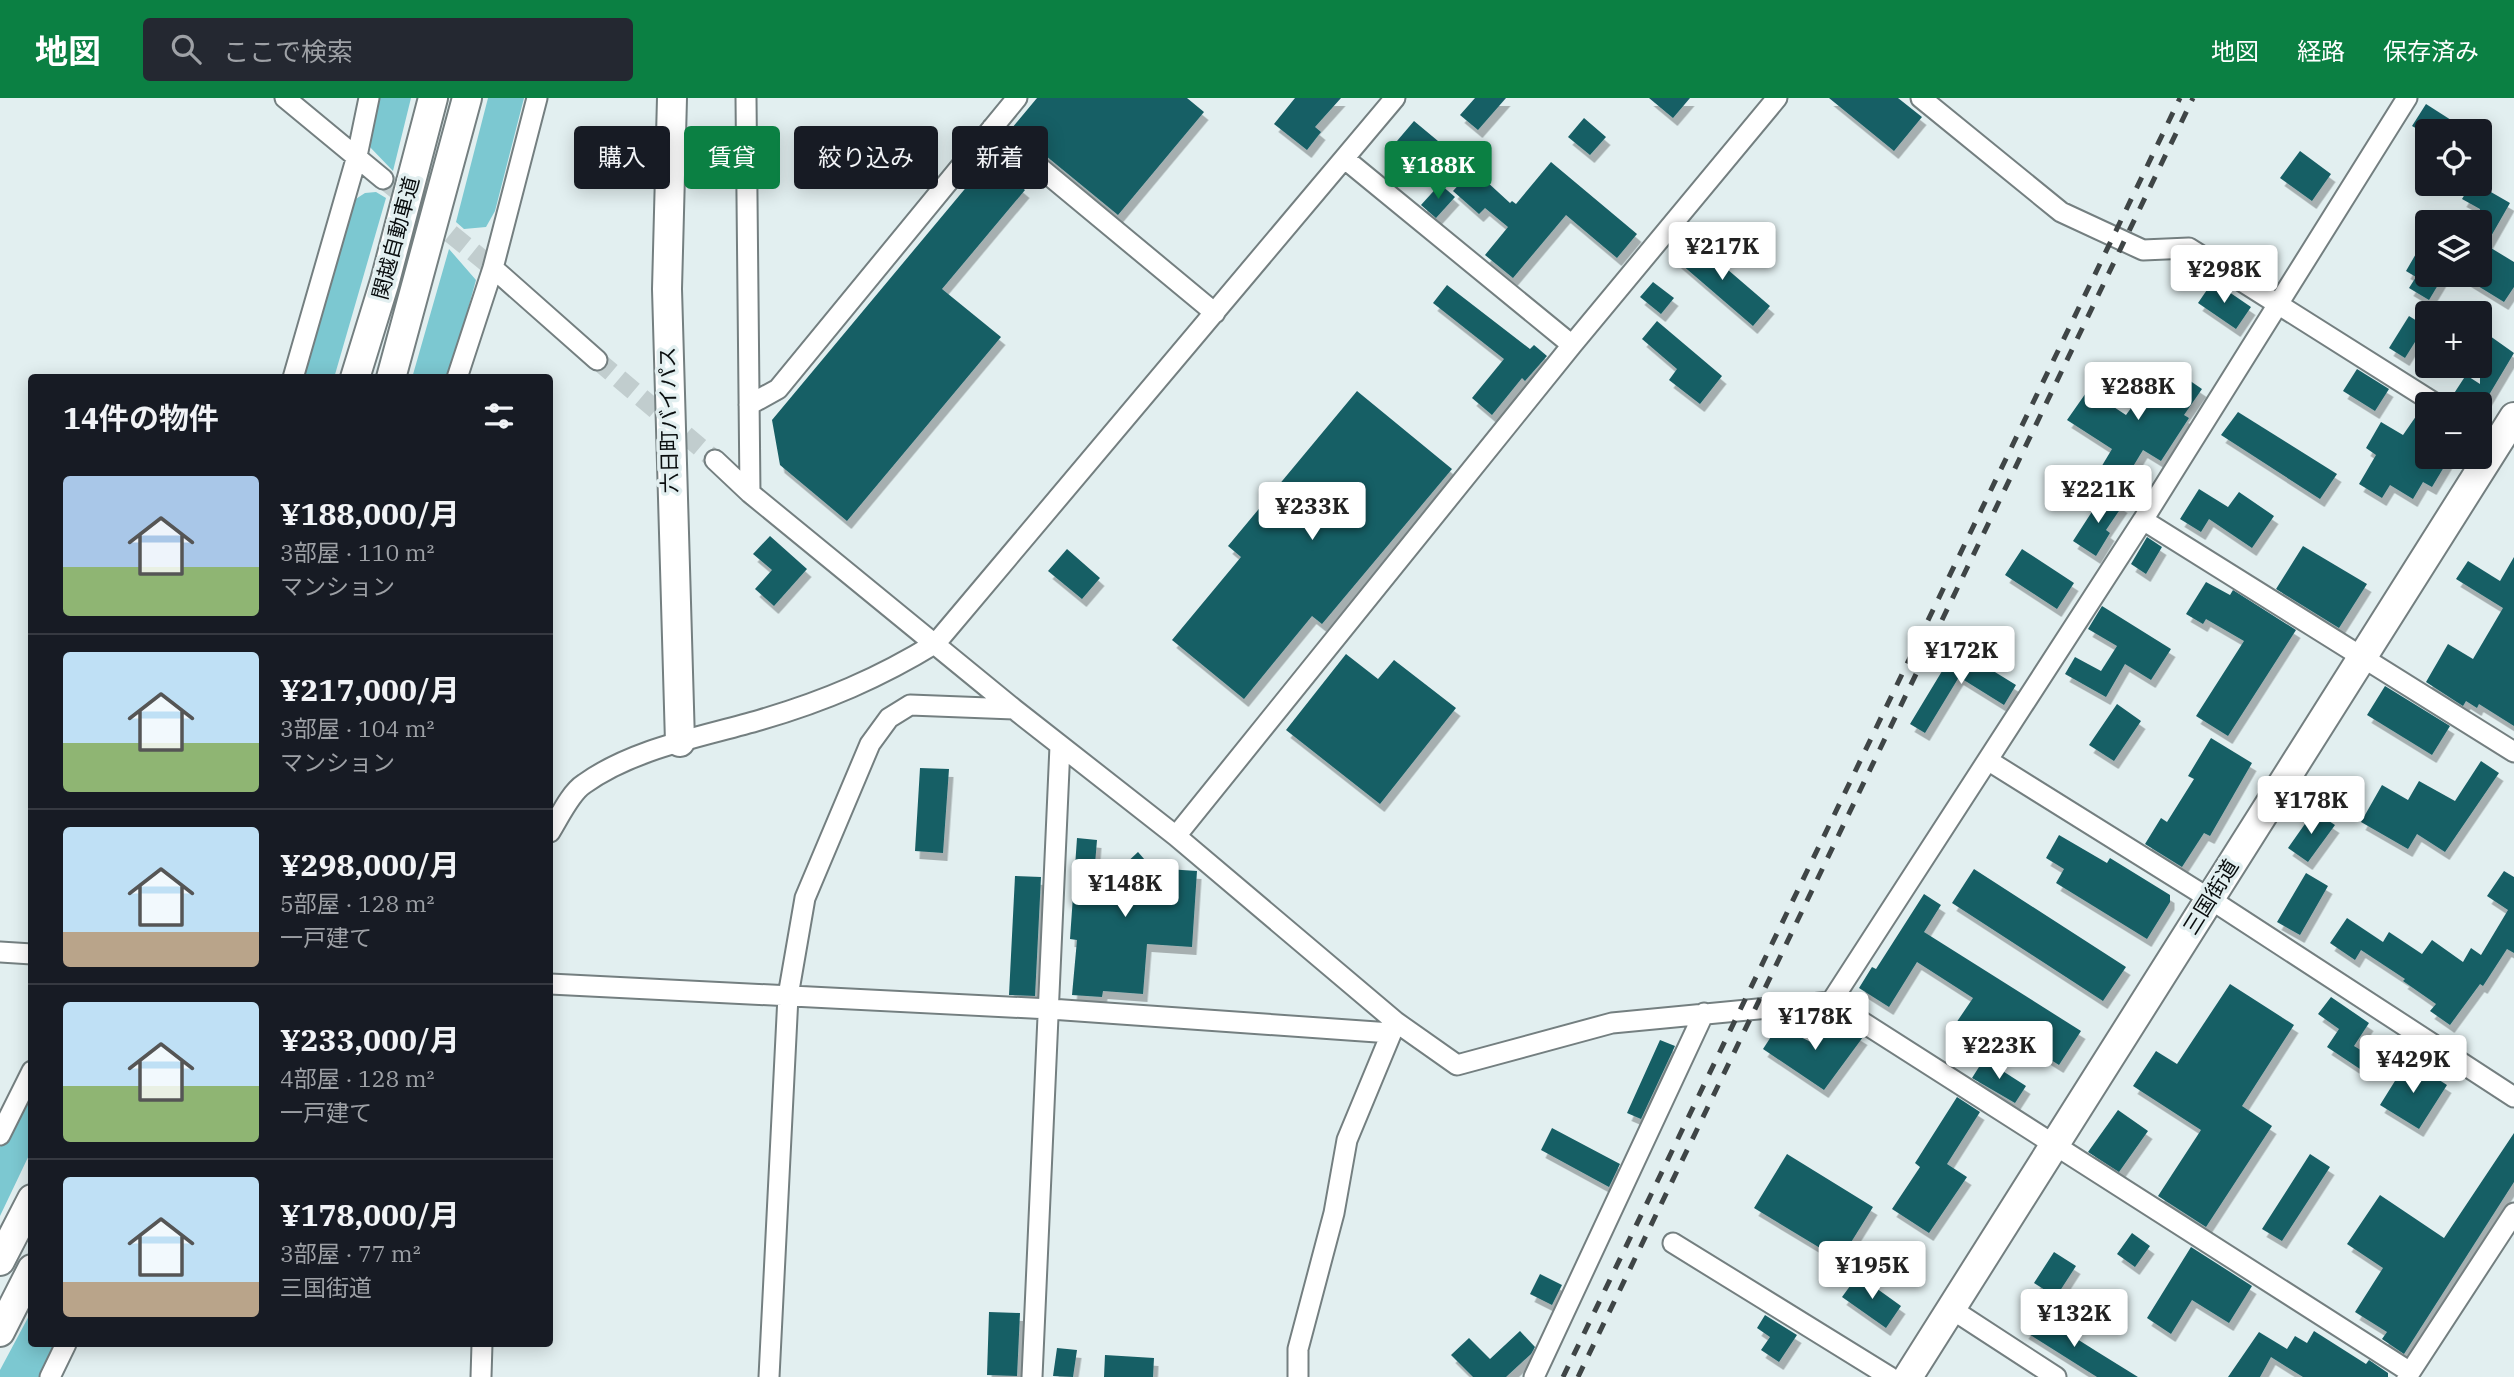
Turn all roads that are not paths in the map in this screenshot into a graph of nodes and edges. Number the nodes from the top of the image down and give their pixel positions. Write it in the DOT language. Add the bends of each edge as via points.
graph roads {
  1 [pos="285,98"];
  2 [pos="369,98"];
  3 [pos="433,98"];
  4 [pos="467,98"];
  5 [pos="537,98"];
  6 [pos="672,98"];
  7 [pos="746,98"];
  8 [pos="1017,98"];
  9 [pos="1395,98"];
  10 [pos="1777,98"];
  11 [pos="1921,98"];
  12 [pos="2407,98"];
  13 [pos="994,126"];
  14 [pos="357,156"];
  15 [pos="1345,159"];
  16 [pos="1048,174"];
  17 [pos="952,177"];
  18 [pos="383,178"];
  19 [pos="493,268"];
  20 [pos="2280,304"];
  21 [pos="1215,313"];
  22 [pos="1572,345"];
  23 [pos="597,360"];
  24 [pos="294,374"];
  25 [pos="356,374"];
  26 [pos="392,374"];
  27 [pos="458,374"];
  28 [pos="2416,392"];
  29 [pos="749,405"];
  30 [pos="2502,432"];
  31 [pos="715,460"];
  32 [pos="750,493"];
  33 [pos="2143,520"];
  34 [pos="936,643"];
  35 [pos="2363,657"];
  36 [pos="1014,709"];
  37 [pos="680,742"];
  38 [pos="1060,746"];
  39 [pos="2514,752"];
  40 [pos="1989,761"];
  41 [pos="553,828"];
  42 [pos="1176,836"];
  43 [pos="2210,899"];
  44 [pos="0,952"];
  45 [pos="28,954"];
  46 [pos="553,984"];
  47 [pos="788,996"];
  48 [pos="1831,1002"];
  49 [pos="1050,1009"];
  50 [pos="1704,1013"];
  51 [pos="1394,1027"];
  52 [pos="28,1079"];
  53 [pos="2514,1097"];
  54 [pos="0,1135"];
  55 [pos="2056,1144"];
  56 [pos="28,1207"];
  57 [pos="2514,1213"];
  58 [pos="1674,1243"];
  59 [pos="0,1261"];
  60 [pos="28,1277"];
  61 [pos="1950,1308"];
  62 [pos="0,1332"];
  63 [pos="65,1347"];
  64 [pos="482,1347"];
  65 [pos="2409,1375"];
  66 [pos="50,1377"];
  67 [pos="481,1377"];
  68 [pos="769,1377"];
  69 [pos="1032,1377"];
  70 [pos="1298,1377"];
  71 [pos="1534,1377"];
  72 [pos="1890,1377"];
  73 [pos="1908,1377"];
  74 [pos="2056,1377"];
  1 -- 14 [label="street"];
  2 -- 14 [label="street"];
  3 -- 25 [label="highway, 関越自動車道"];
  4 -- 26 [label="highway, 関越自動車道"];
  5 -- 19 [label="street"];
  6 -- 37 [label="highway, 六日町バイパス" via="667,289"];
  7 -- 29 [label="street"];
  8 -- 13 [label="street"];
  9 -- 15 [label="street"];
  10 -- 22 [label="street"];
  11 -- 20 [label="street" via="2061,212 2143,250 2189,248"];
  12 -- 20 [label="street"];
  14 -- 18 [label="street"];
  14 -- 24 [label="street"];
  15 -- 21 [label="street"];
  15 -- 22 [label="street"];
  16 -- 21 [label="street"];
  17 -- 29 [label="street" via="778,388"];
  19 -- 23 [label="street"];
  19 -- 27 [label="street"];
  20 -- 28 [label="street"];
  20 -- 33 [label="street"];
  21 -- 34 [label="street"];
  22 -- 42 [label="street"];
  29 -- 32 [label="street"];
  30 -- 35 [label="highway, 三国街道"];
  31 -- 32 [label="street"];
  32 -- 34 [label="street"];
  33 -- 35 [label="street"];
  33 -- 40 [label="street"];
  34 -- 36 [label="street"];
  34 -- 37 [label="street" via="883,675 816,703"];
  35 -- 39 [label="street"];
  35 -- 43 [label="highway, 三国街道"];
  36 -- 38 [label="street"];
  36 -- 47 [label="street" via="910,705 889,718 870,744 805,898"];
  37 -- 41 [label="street" via="582,785"];
  38 -- 42 [label="street"];
  38 -- 49 [label="street"];
  40 -- 43 [label="street"];
  40 -- 48 [label="street"];
  42 -- 51 [label="street"];
  43 -- 53 [label="street"];
  43 -- 55 [label="highway, 三国街道"];
  44 -- 45 [label="street"];
  46 -- 47 [label="street"];
  47 -- 49 [label="street"];
  47 -- 68 [label="street"];
  48 -- 50 [label="street"];
  48 -- 55 [label="street"];
  49 -- 51 [label="street"];
  49 -- 69 [label="street"];
  50 -- 51 [label="street" via="1612,1023 1457,1065"];
  50 -- 71 [label="street"];
  51 -- 70 [label="street" via="1347,1140 1334,1213 1298,1349"];
  52 -- 54 [label="street"];
  55 -- 61 [label="highway, 三国街道"];
  55 -- 65 [label="street"];
  56 -- 59 [label="highway"];
  57 -- 65 [label="street"];
  58 -- 72 [label="street"];
  60 -- 62 [label="highway"];
  61 -- 73 [label="highway, 三国街道"];
  61 -- 74 [label="street"];
  63 -- 66 [label="street"];
  64 -- 67 [label="street"];
}
